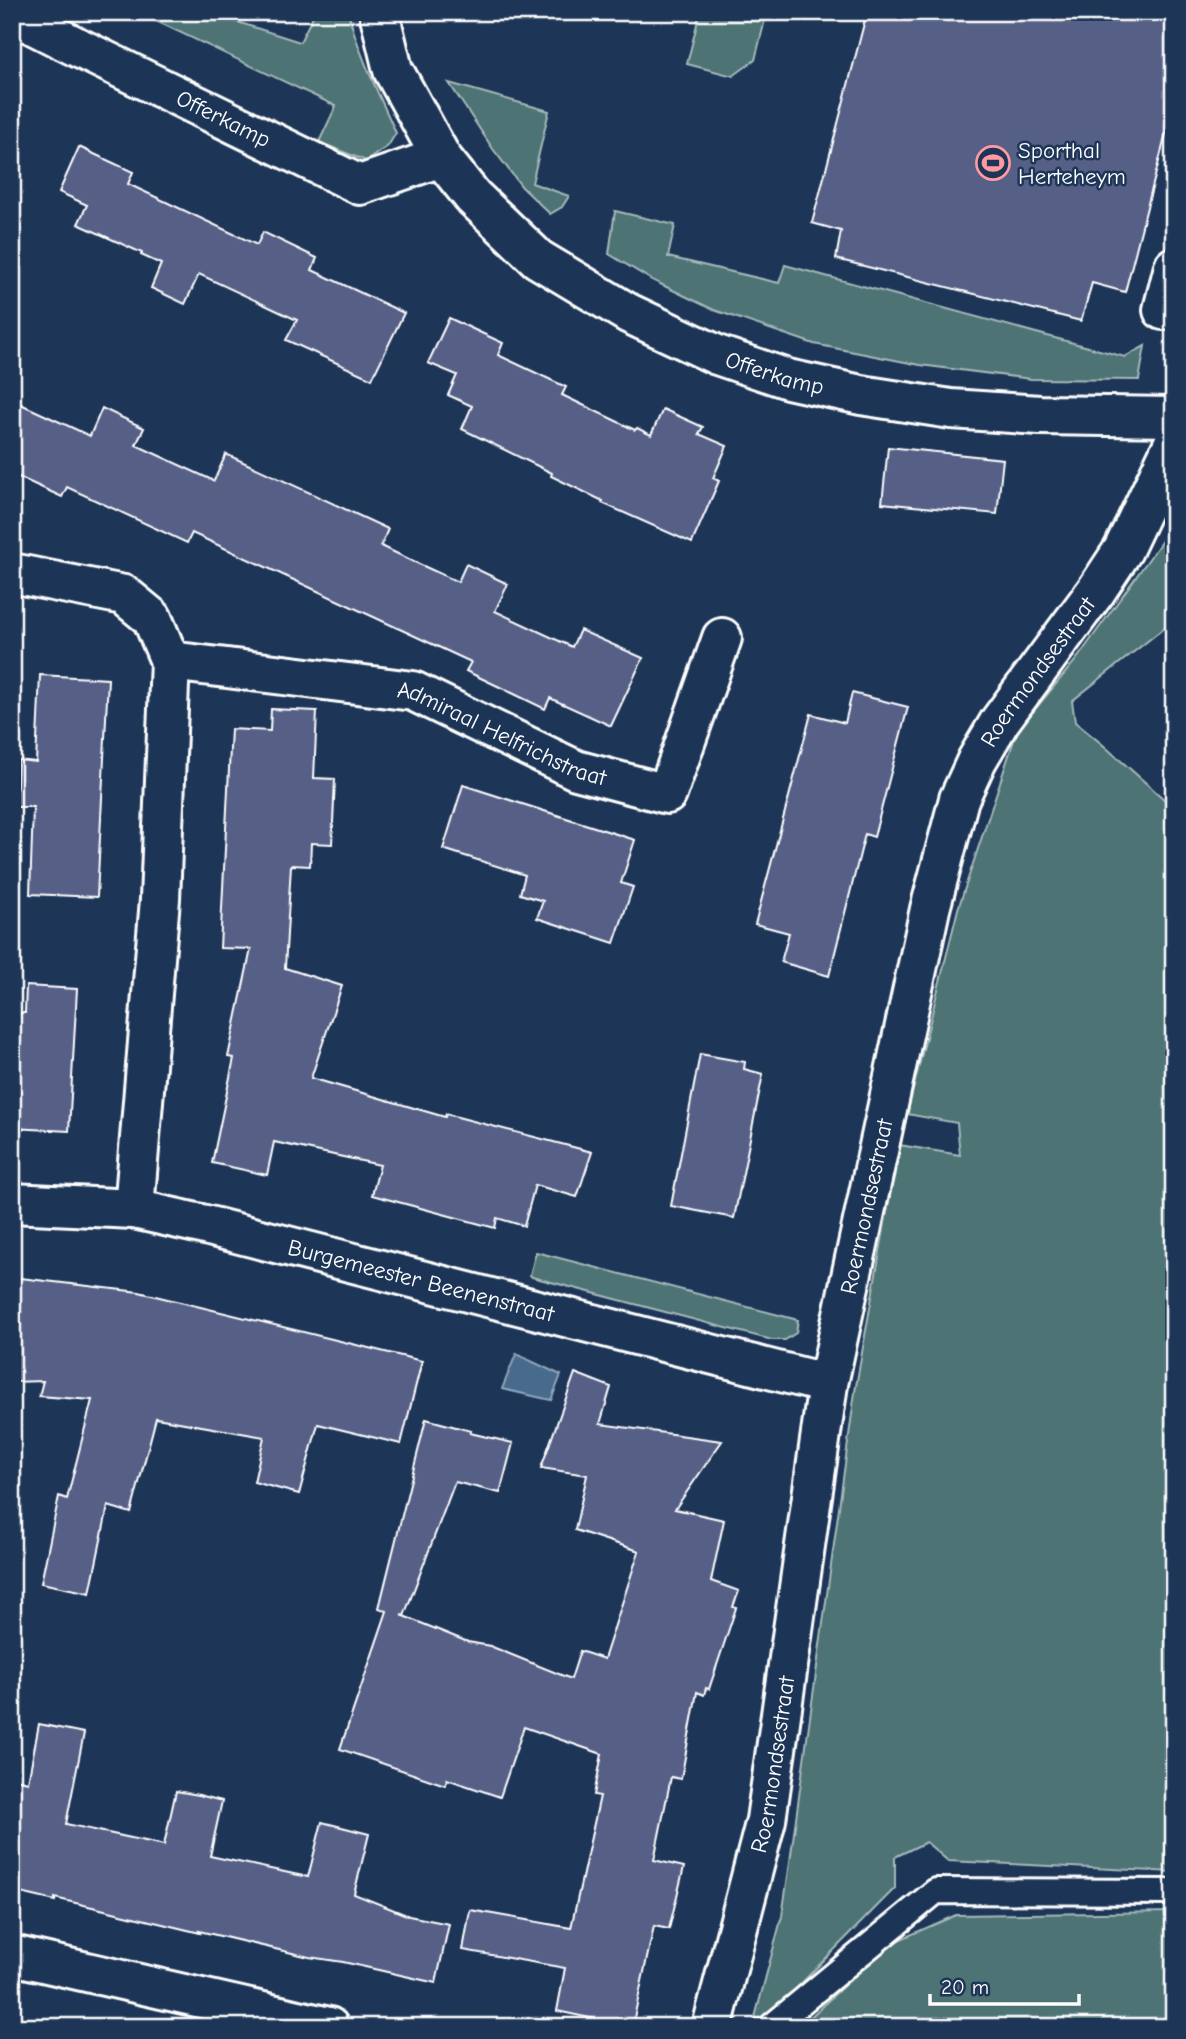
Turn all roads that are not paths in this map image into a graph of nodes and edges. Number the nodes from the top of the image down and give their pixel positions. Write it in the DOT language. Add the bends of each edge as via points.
graph roads {
  1 [pos="379,12"];
  2 [pos="12,14"];
  3 [pos="440,158"];
  4 [pos="1174,267"];
  5 [pos="1163,310"];
  6 [pos="1174,417"];
  7 [pos="1174,443"];
  8 [pos="12,573"];
  9 [pos="722,638"];
  10 [pos="170,661"];
  11 [pos="12,1203"];
  12 [pos="134,1209"];
  13 [pos="828,1384"];
  14 [pos="1174,1892"];
  15 [pos="12,1955"];
  16 [pos="329,2027"];
  17 [pos="712,2027"];
  18 [pos="771,2027"];
  1 -- 3 [label="street, Offerkamp" via="393,70"];
  2 -- 3 [label="street, Offerkamp" via="360,185"];
  3 -- 6 [label="street, Offerkamp" via="538,259 628,313 718,355 788,379 951,409"];
  4 -- 5 [label="street"];
  7 -- 13 [label="street, Roermondsestraat" via="1123,550 1000,721 959,799 930,909"];
  8 -- 10 [label="street" via="124,595 152,618"];
  9 -- 10 [label="street, Admiraal Helfrichstraat" via="667,794 576,770 413,691"];
  10 -- 12 [label="street" via="160,899"];
  11 -- 12 [label="street, Burgemeester Beenenstraat"];
  12 -- 13 [label="street, Burgemeester Beenenstraat"];
  13 -- 17 [label="street, Roermondsestraat" via="766,1820"];
  14 -- 18 [label="lane" via="936,1891"];
  15 -- 16 [label="street"];
}
